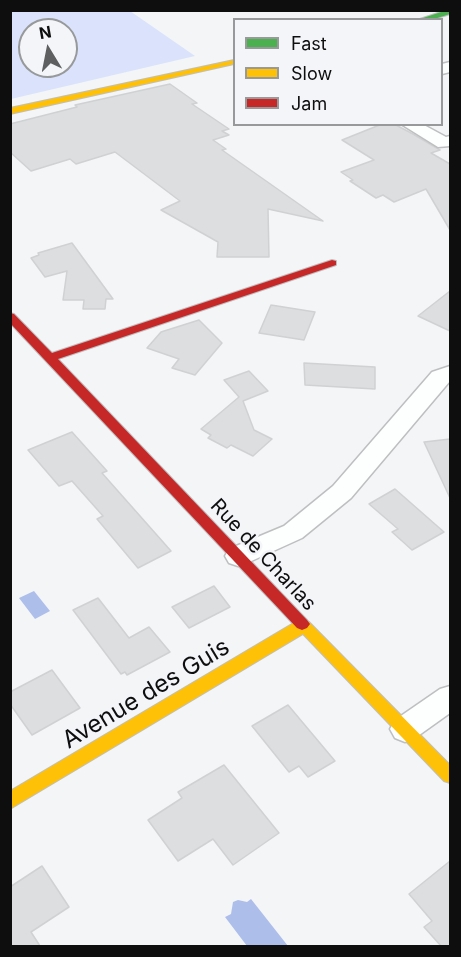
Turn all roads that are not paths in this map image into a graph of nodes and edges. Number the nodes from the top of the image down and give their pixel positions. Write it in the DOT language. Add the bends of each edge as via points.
graph roads {
  1 [pos="450,12"];
  2 [pos="428,18"];
  3 [pos="233,62"];
  4 [pos="10,111"];
  5 [pos="413,126"];
  6 [pos="448,144"];
  7 [pos="332,263"];
  8 [pos="10,316"];
  9 [pos="50,358"];
  10 [pos="450,373"];
  11 [pos="238,556"];
  12 [pos="304,626"];
  13 [pos="450,698"];
  14 [pos="405,729"];
  15 [pos="450,776"];
  16 [pos="10,801"];
  1 -- 2 [label="street"];
  3 -- 4 [label="street"];
  5 -- 6 [label="street"];
  7 -- 9 [label="street"];
  8 -- 9 [label="street, Rue de Charlas"];
  9 -- 11 [label="street, Rue de Charlas"];
  10 -- 11 [label="street" via="440,377 342,492 293,532"];
  11 -- 12 [label="street, Rue de Charlas"];
  12 -- 14 [label="street, Rue de Charlas"];
  12 -- 16 [label="street, Avenue des Guis"];
  13 -- 14 [label="street"];
  14 -- 15 [label="street, Rue de Charlas"];
}
